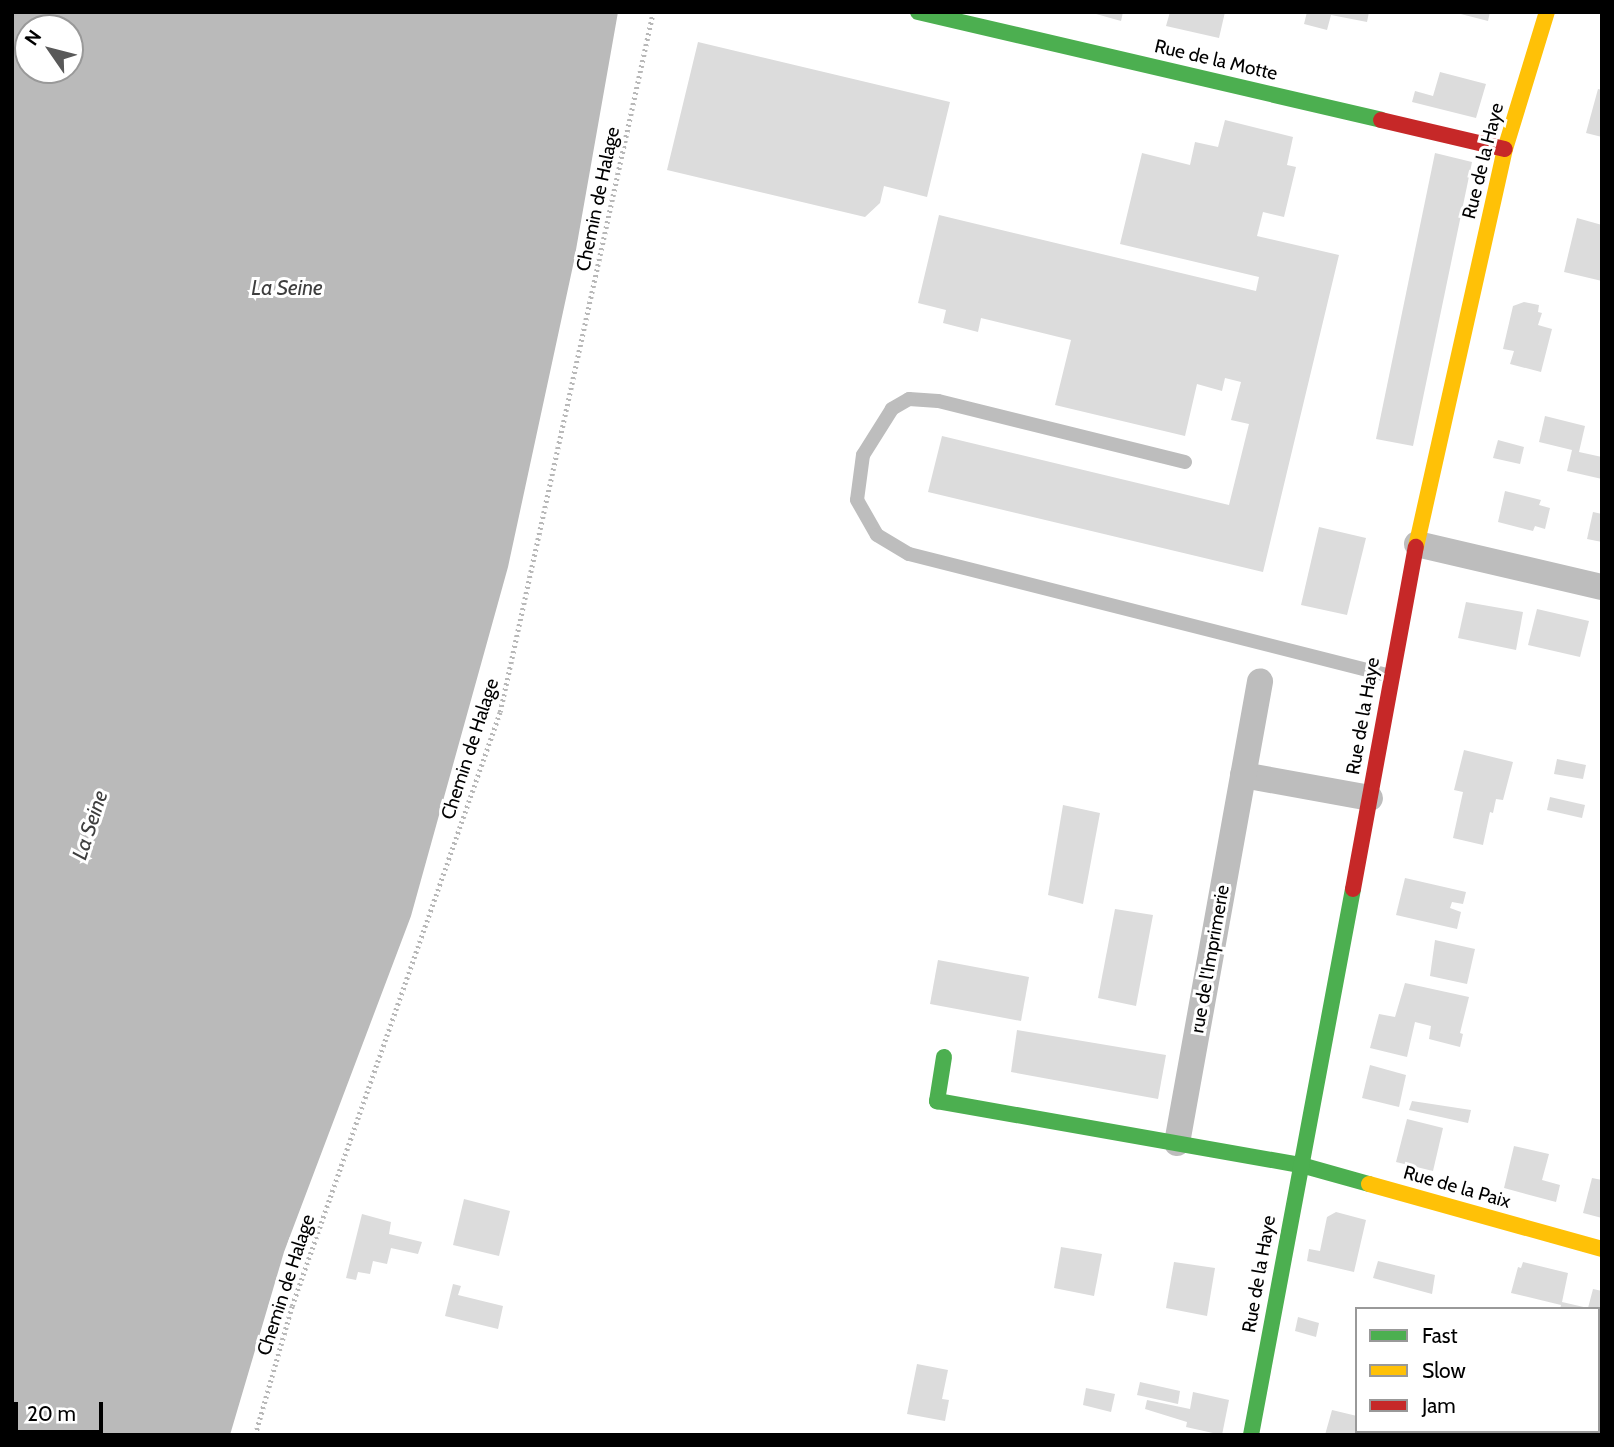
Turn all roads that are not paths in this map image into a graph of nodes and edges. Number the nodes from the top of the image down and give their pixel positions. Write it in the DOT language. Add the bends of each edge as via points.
graph roads {
  1 [pos="918,12"];
  2 [pos="1547,12"];
  3 [pos="1505,149"];
  4 [pos="1185,462"];
  5 [pos="1417,544"];
  6 [pos="1602,587"];
  7 [pos="1392,677"];
  8 [pos="1260,681"];
  9 [pos="1243,775"];
  10 [pos="1370,798"];
  11 [pos="944,1058"];
  12 [pos="1177,1143"];
  13 [pos="1301,1165"];
  14 [pos="1602,1249"];
  15 [pos="1251,1435"];
  1 -- 3 [label="street, Rue de la Motte"];
  2 -- 3 [label="street, Rue de la Haye"];
  3 -- 5 [label="street, Rue de la Haye"];
  4 -- 7 [label="lane" via="939,401 909,399 892,409 863,455 857,500 877,535 909,554"];
  5 -- 6 [label="street"];
  5 -- 7 [label="street, Rue de la Haye"];
  7 -- 10 [label="street, Rue de la Haye"];
  8 -- 9 [label="street, rue de l'Imprimerie"];
  9 -- 10 [label="street"];
  9 -- 12 [label="street, rue de l'Imprimerie"];
  10 -- 13 [label="street, Rue de la Haye"];
  11 -- 12 [label="street" via="937,1101"];
  12 -- 13 [label="street"];
  13 -- 14 [label="street, Rue de la Paix"];
  13 -- 15 [label="street, Rue de la Haye"];
}
